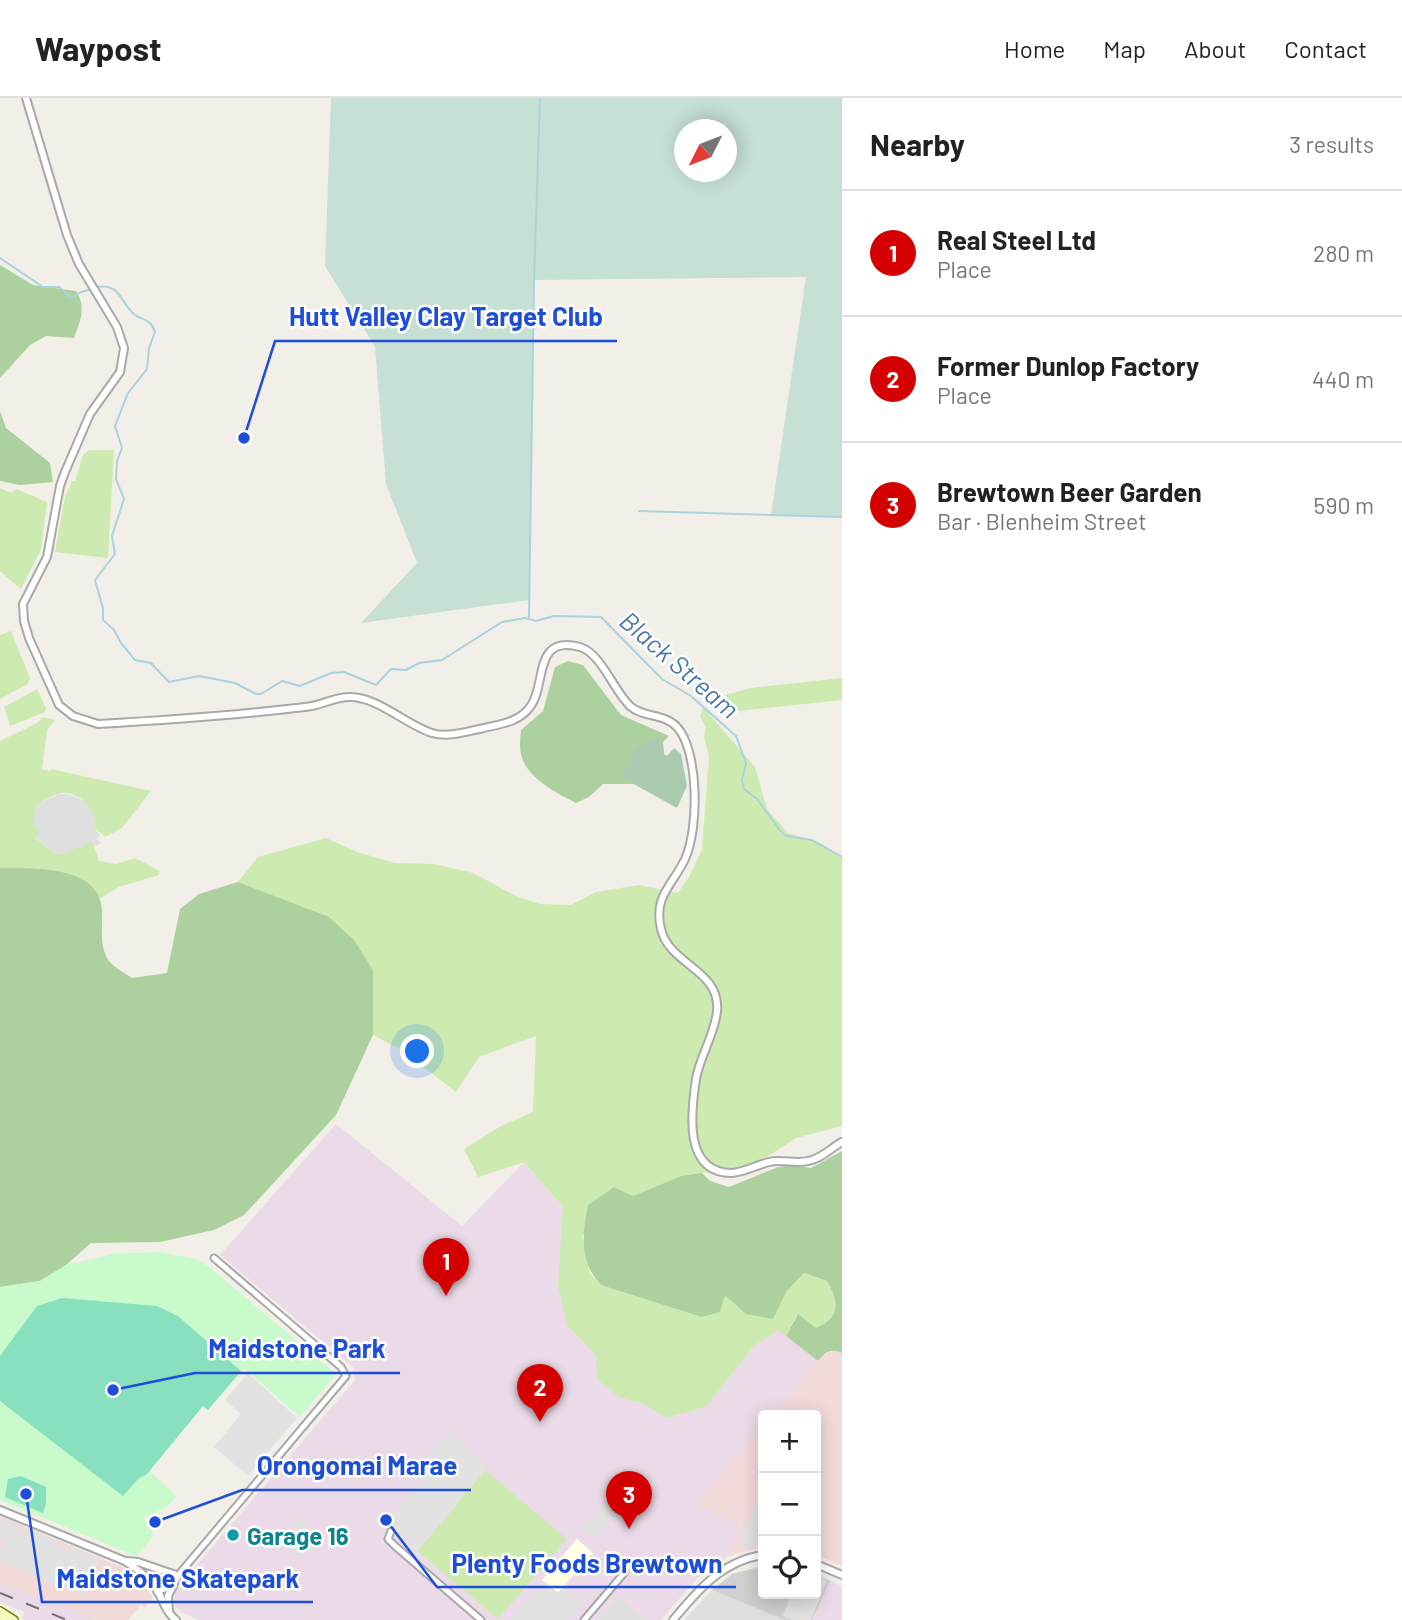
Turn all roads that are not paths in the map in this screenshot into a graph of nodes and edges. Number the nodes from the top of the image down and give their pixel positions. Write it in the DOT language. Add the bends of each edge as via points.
graph roads {
  1 [pos="26,98"];
  2 [pos="842,1142"];
  3 [pos="214,1258"];
  4 [pos="0,1510"];
  5 [pos="391,1531"];
  6 [pos="758,1556"];
  7 [pos="125,1561"];
  8 [pos="821,1566"];
  9 [pos="625,1572"];
  10 [pos="176,1573"];
  11 [pos="842,1575"];
  12 [pos="173,1586"];
  13 [pos="156,1590"];
  14 [pos="0,1611"];
  15 [pos="173,1618"];
  16 [pos="14,1620"];
  17 [pos="481,1620"];
  18 [pos="584,1620"];
  19 [pos="673,1620"];
  1 -- 2 [label="street" via="67,235 124,348 123,364 90,414 65,472 47,556 23,604 29,638 60,705 73,716 98,724 307,707 352,697 432,733 450,734 517,718 534,701 546,656 563,646 586,650 632,708 676,725 693,767 690,845 662,895 659,920 668,947 704,975 718,1006 696,1080 692,1134 699,1156 712,1168 734,1173 775,1160 808,1161"];
  3 -- 10 [label="street" via="346,1376"];
  4 -- 7 [label="street"];
  5 -- 17 [label="street" via="388,1539 395,1546"];
  6 -- 19 [label="street" via="718,1572"];
  7 -- 10 [label="street"];
  7 -- 13 [label="street"];
  8 -- 11 [label="street"];
  9 -- 18 [label="street"];
  10 -- 12 [label="street"];
  10 -- 13 [label="street"];
  12 -- 13 [label="street"];
  12 -- 15 [label="street" via="167,1600"];
  13 -- 15 [label="street"];
  14 -- 16 [label="main road"];
}
